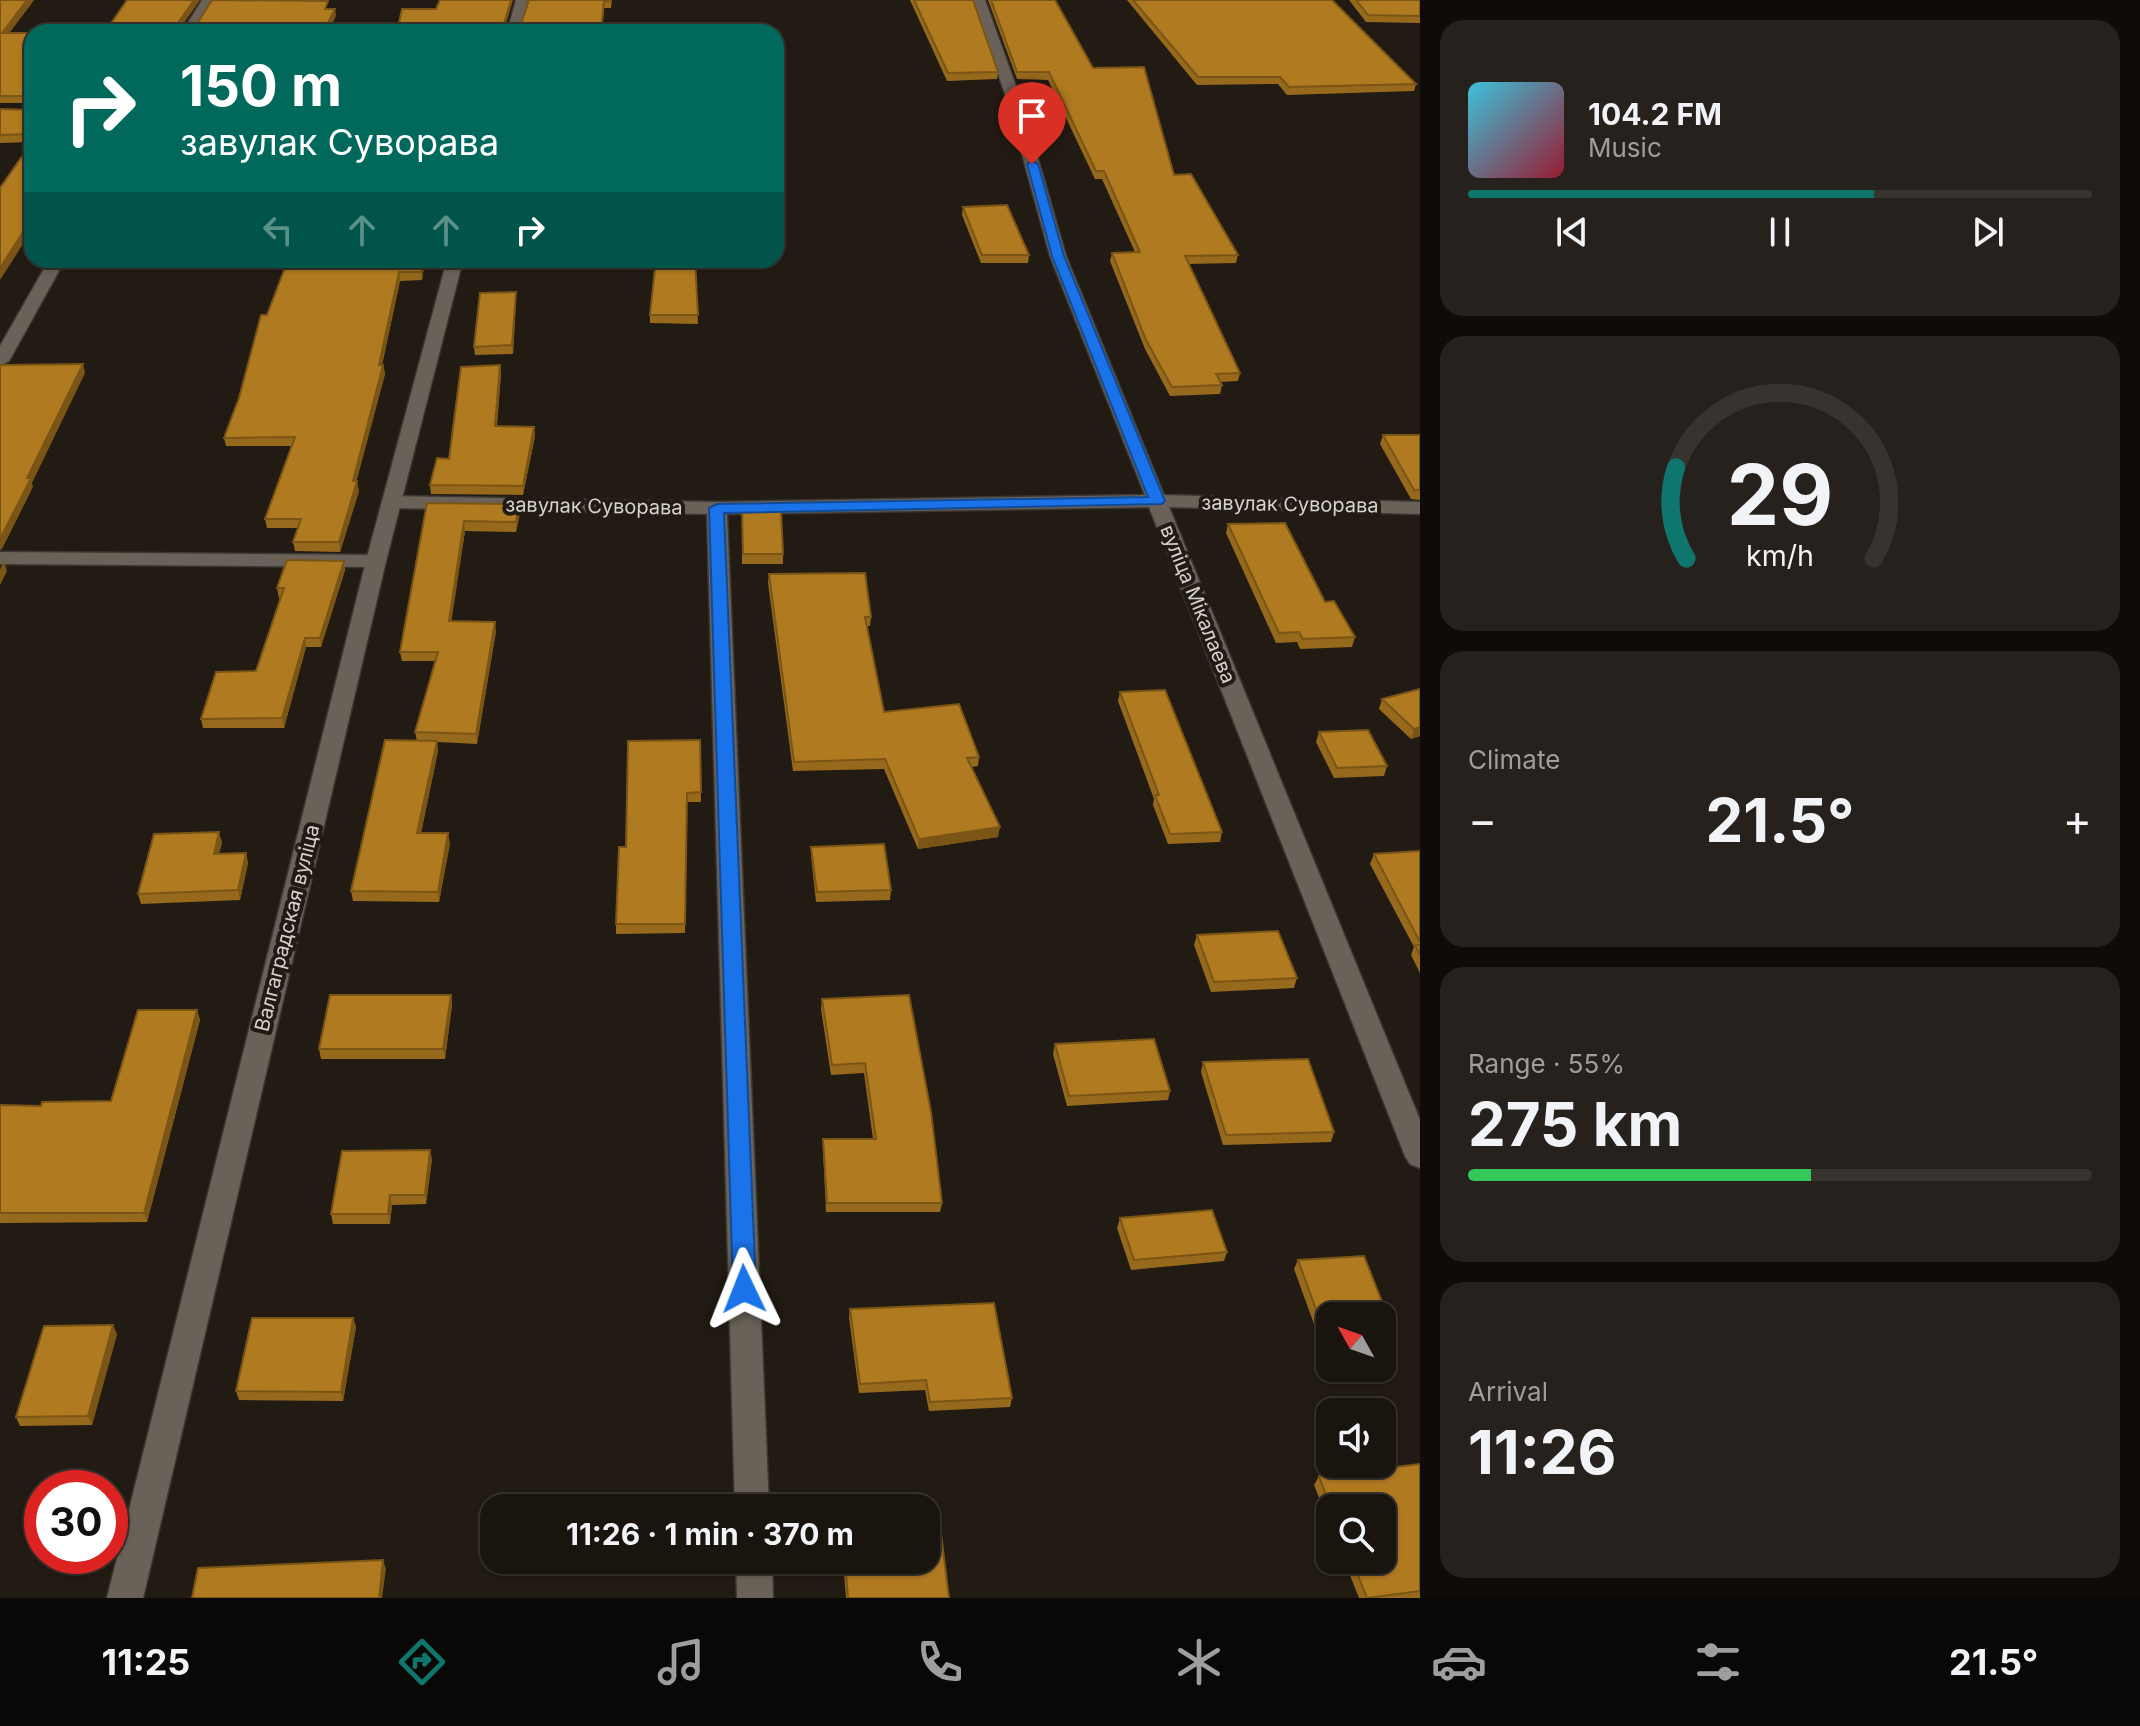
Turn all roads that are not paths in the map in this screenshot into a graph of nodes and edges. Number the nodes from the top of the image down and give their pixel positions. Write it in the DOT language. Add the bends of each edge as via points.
graph roads {
  1 [pos="208,0"];
  2 [pos="522,0"];
  3 [pos="979,0"];
  4 [pos="193,24"];
  5 [pos="515,24"];
  6 [pos="52,268"];
  7 [pos="453,268"];
  8 [pos="0,361"];
  9 [pos="1157,501"];
  10 [pos="393,502"];
  11 [pos="717,508"];
  12 [pos="1420,508"];
  13 [pos="0,558"];
  14 [pos="376,561"];
  15 [pos="1420,1156"];
  16 [pos="752,1494"];
  17 [pos="754,1574"];
  18 [pos="125,1598"];
  19 [pos="755,1598"];
  1 -- 4 [label="street"];
  2 -- 5 [label="street"];
  3 -- 9 [label="street, вуліца Мікалаева" via="1015,103 1058,256"];
  6 -- 8 [label="street"];
  7 -- 10 [label="street, Валгаградская вуліца"];
  9 -- 11 [label="street, завулак Суворава"];
  9 -- 12 [label="street, завулак Суворава"];
  9 -- 15 [label="street, вуліца Мікалаева"];
  10 -- 11 [label="street, завулак Суворава"];
  10 -- 14 [label="street, Валгаградская вуліца"];
  11 -- 16 [label="street"];
  13 -- 14 [label="street"];
  14 -- 18 [label="street, Валгаградская вуліца"];
  17 -- 19 [label="street"];
}
